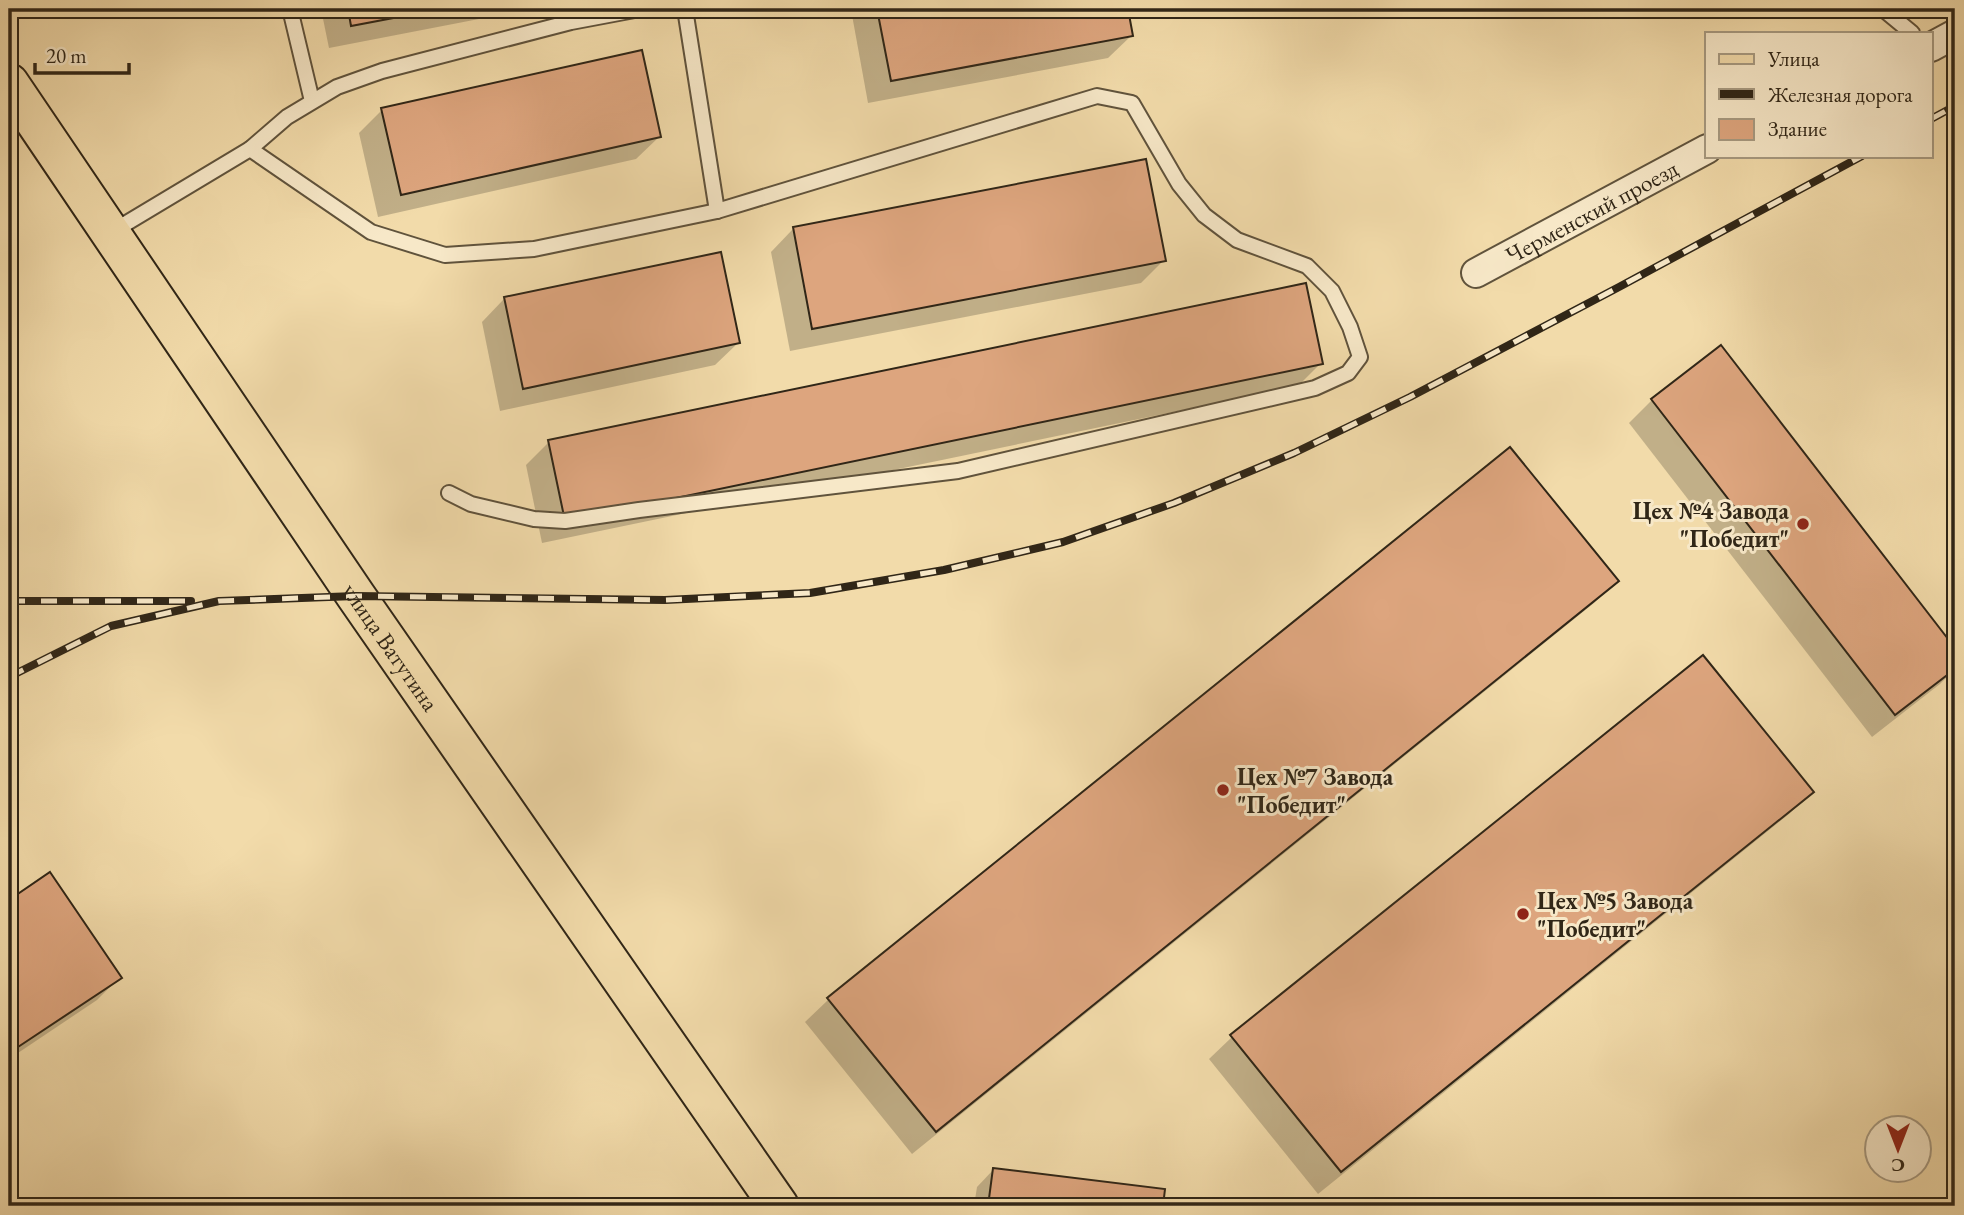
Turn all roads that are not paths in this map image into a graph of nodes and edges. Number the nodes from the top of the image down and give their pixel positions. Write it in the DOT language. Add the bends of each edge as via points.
graph roads {
  1 [pos="290,9"];
  2 [pos="640,9"];
  3 [pos="685,9"];
  4 [pos="1883,9"];
  5 [pos="1911,32"];
  6 [pos="1955,33"];
  7 [pos="1932,46"];
  8 [pos="9,83"];
  9 [pos="312,101"];
  10 [pos="250,149"];
  11 [pos="1705,150"];
  12 [pos="717,211"];
  13 [pos="110,233"];
  14 [pos="1476,273"];
  15 [pos="449,493"];
  16 [pos="779,1206"];
  1 -- 9 [label="lane"];
  2 -- 9 [label="lane" via="571,22 383,71"];
  3 -- 12 [label="lane"];
  4 -- 5 [label="lane"];
  6 -- 7 [label="street"];
  8 -- 13 [label="main road, улица Ватутина"];
  9 -- 10 [label="lane"];
  10 -- 12 [label="lane" via="371,232 445,255 534,249"];
  10 -- 13 [label="lane"];
  11 -- 14 [label="street, Черменский проезд"];
  12 -- 15 [label="lane" via="1097,96 1132,103 1179,184 1204,215 1237,240 1307,266 1332,290 1360,357 1348,373 1315,388 958,471 565,521 534,519 471,504"];
  13 -- 16 [label="main road, улица Ватутина"];
}
